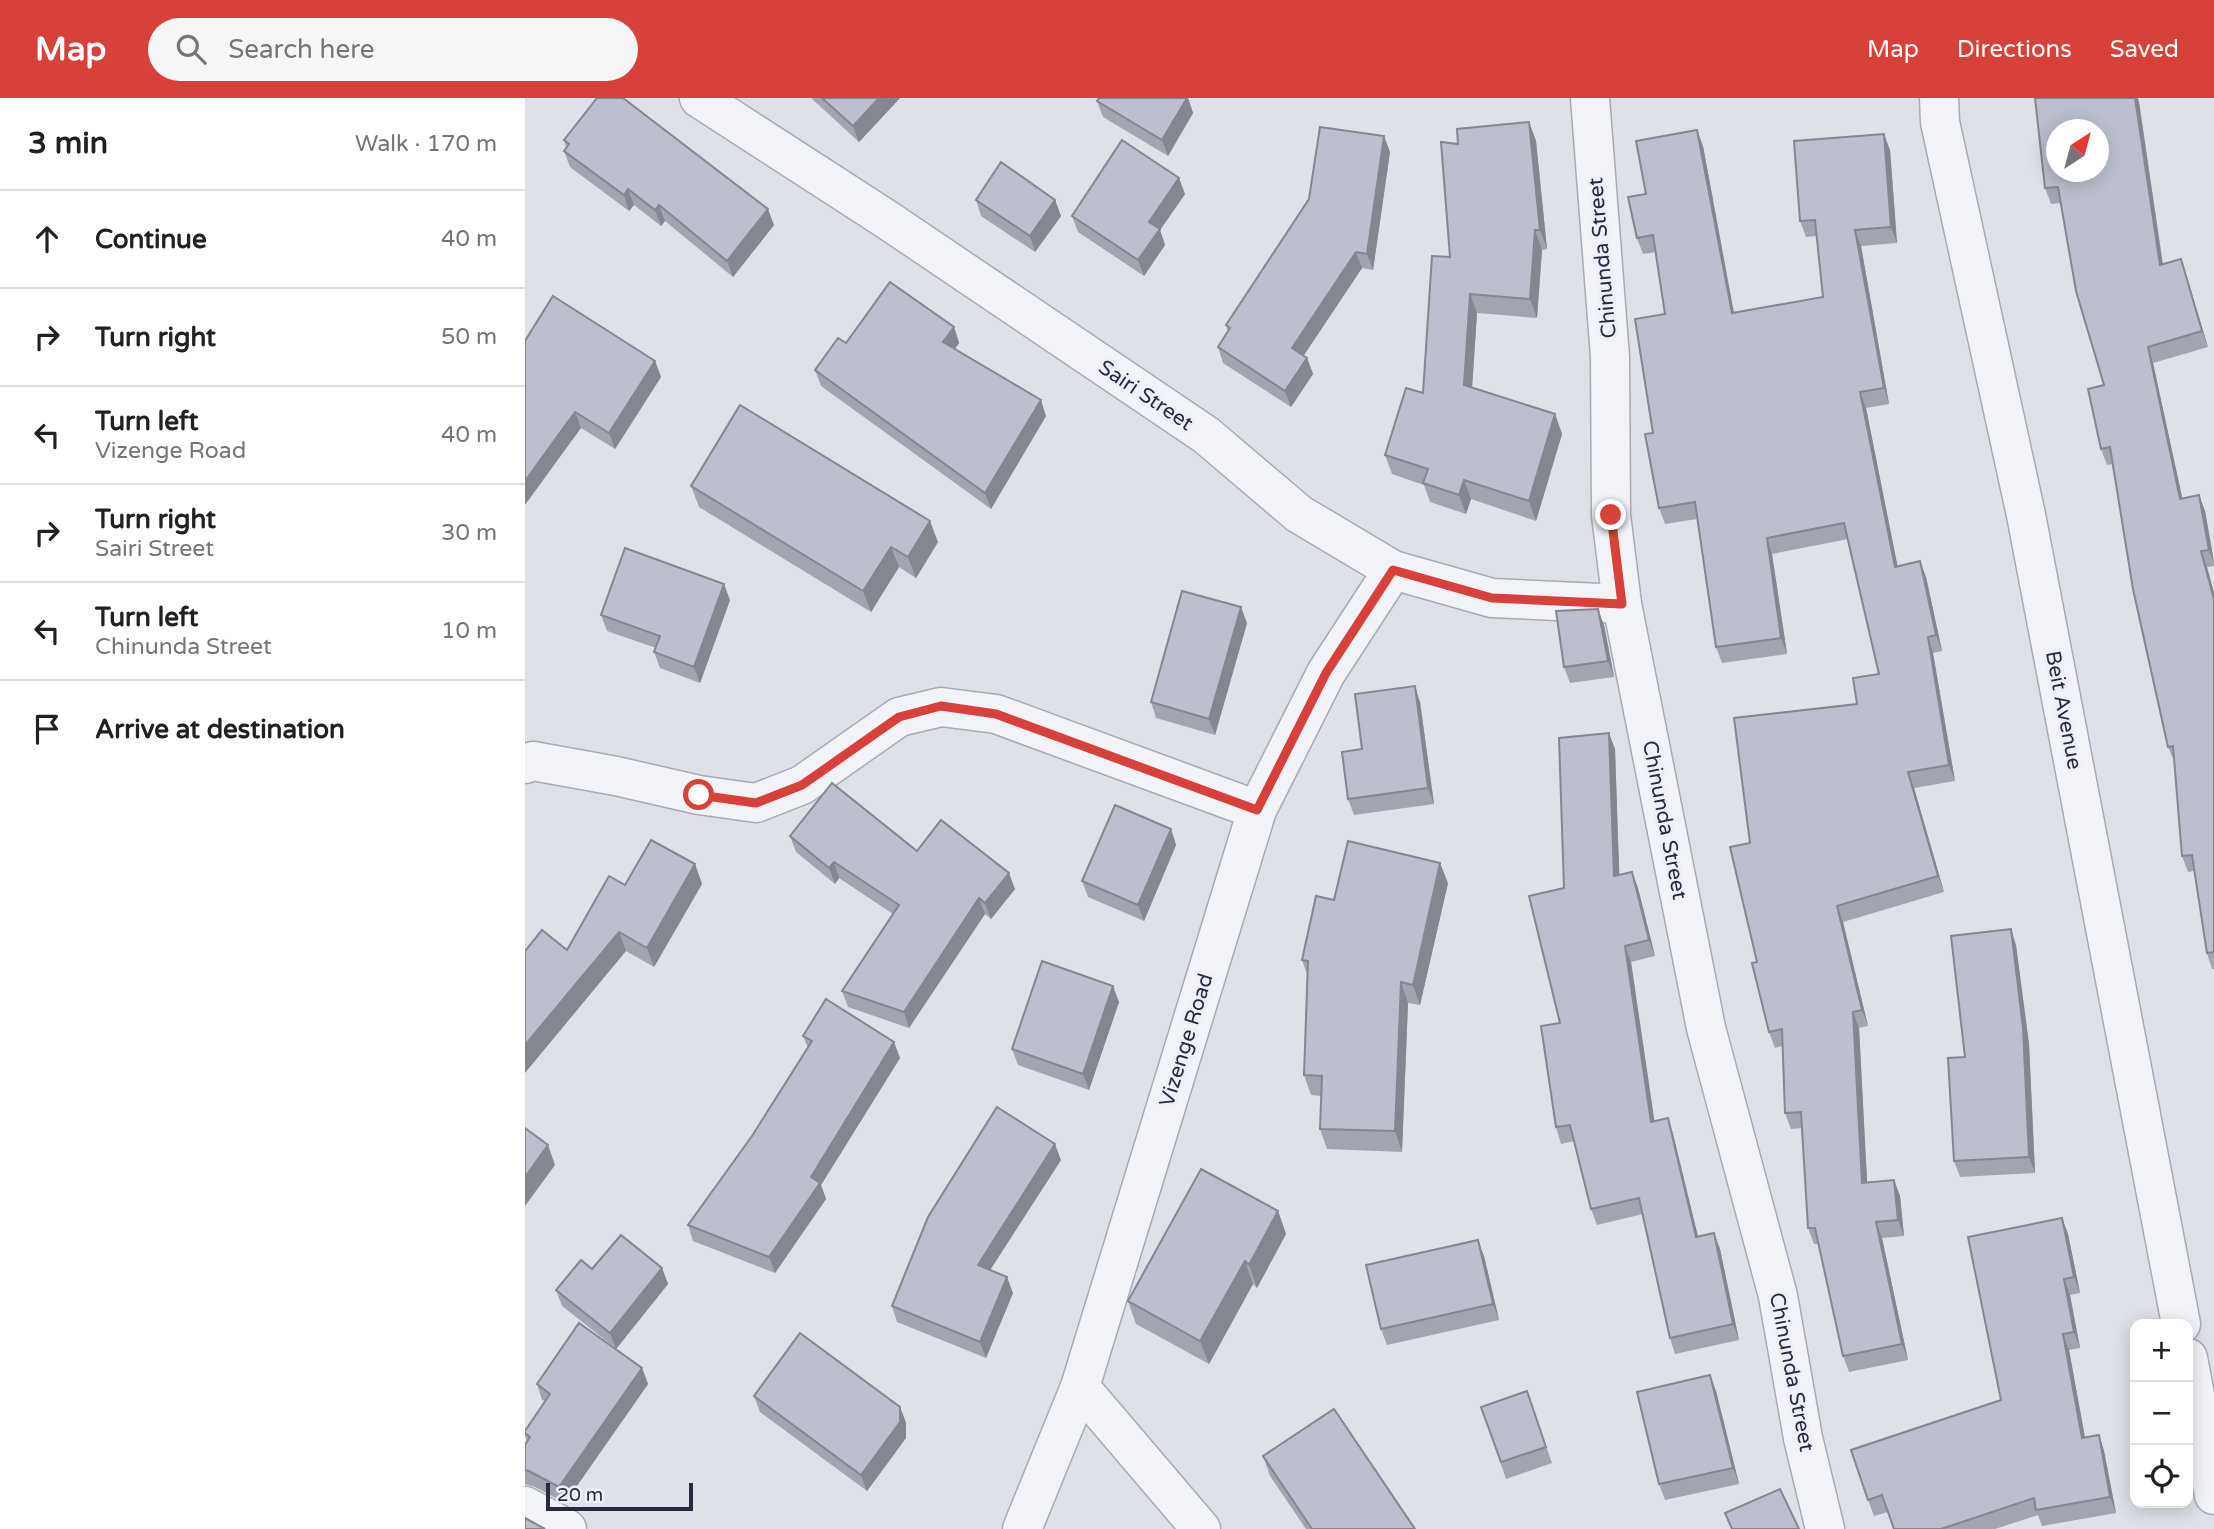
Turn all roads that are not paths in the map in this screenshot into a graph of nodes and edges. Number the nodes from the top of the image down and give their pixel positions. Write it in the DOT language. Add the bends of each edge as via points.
graph roads {
  1 [pos="699,98"];
  2 [pos="1590,98"];
  3 [pos="1939,98"];
  4 [pos="1393,570"];
  5 [pos="1622,604"];
  6 [pos="525,764"];
  7 [pos="1257,810"];
  8 [pos="2180,1319"];
  9 [pos="2193,1382"];
  10 [pos="1080,1387"];
  11 [pos="2214,1496"];
  12 [pos="525,1506"];
  13 [pos="567,1529"];
  14 [pos="1022,1529"];
  15 [pos="1201,1529"];
  16 [pos="1825,1529"];
  1 -- 4 [label="street, Sairi Street" via="1206,435 1299,514"];
  2 -- 5 [label="street, Chinunda Street" via="1610,358 1611,515"];
  3 -- 8 [label="street, Beit Avenue" via="1940,122 2027,515"];
  4 -- 5 [label="street, Sairi Street" via="1492,598"];
  4 -- 7 [label="street, Vizenge Road" via="1326,673"];
  5 -- 16 [label="street, Chinunda Street" via="1706,1028 1778,1296 1803,1438"];
  6 -- 7 [label="street" via="547,764 756,803 802,785 899,717 941,706 996,714"];
  7 -- 10 [label="street, Vizenge Road"];
  9 -- 11 [label="street"];
  10 -- 14 [label="street, Vizenge Road"];
  10 -- 15 [label="street"];
  12 -- 13 [label="street"];
}
